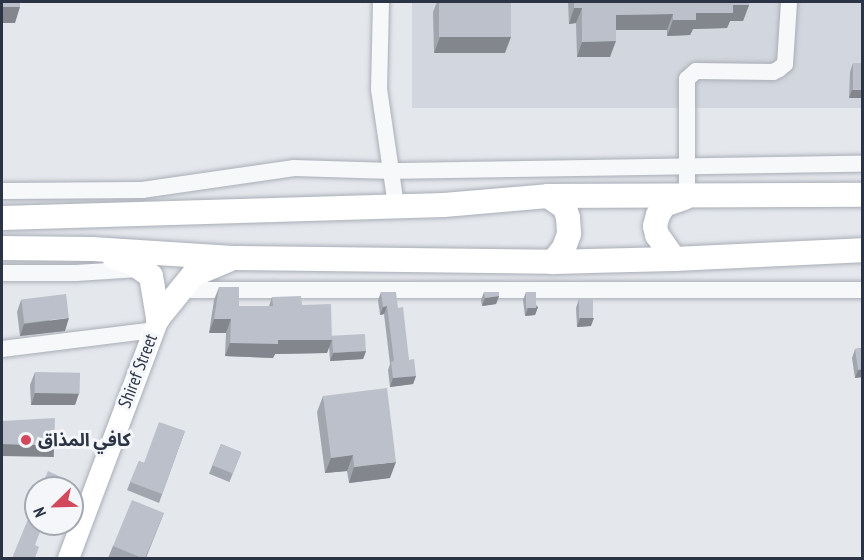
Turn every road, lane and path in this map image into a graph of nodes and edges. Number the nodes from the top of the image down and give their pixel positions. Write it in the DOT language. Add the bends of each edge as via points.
graph roads {
  1 [pos="381,2"];
  2 [pos="789,2"];
  3 [pos="862,165"];
  4 [pos="687,166"];
  5 [pos="392,171"];
  6 [pos="2,190"];
  7 [pos="862,195"];
  8 [pos="548,196"];
  9 [pos="687,197"];
  10 [pos="396,206"];
  11 [pos="2,218"];
  12 [pos="2,248"];
  13 [pos="92,249"];
  14 [pos="862,250"];
  15 [pos="237,258"];
  16 [pos="674,260"];
  17 [pos="553,262"];
  18 [pos="143,268"];
  19 [pos="2,273"];
  20 [pos="179,290"];
  21 [pos="862,290"];
  22 [pos="156,324"];
  23 [pos="2,349"];
  24 [pos="68,558"];
  1 -- 5 [label="street" via="380,89"];
  2 -- 4 [label="street" via="785,64 779,69 696,71 687,79"];
  3 -- 4 [label="street"];
  4 -- 5 [label="street"];
  4 -- 9 [label="street"];
  5 -- 6 [label="street" via="294,168 142,190"];
  5 -- 10 [label="street"];
  7 -- 9 [label="highway"];
  8 -- 9 [label="highway"];
  8 -- 10 [label="highway"];
  8 -- 17 [label="highway" via="565,208 570,234"];
  9 -- 16 [label="highway" via="664,205 658,215 657,236"];
  10 -- 11 [label="highway"];
  12 -- 13 [label="highway"];
  13 -- 15 [label="highway"];
  13 -- 18 [label="highway"];
  14 -- 16 [label="highway"];
  15 -- 17 [label="highway"];
  15 -- 20 [label="highway" via="202,270"];
  16 -- 17 [label="highway"];
  18 -- 19 [label="street"];
  18 -- 22 [label="highway" via="151,276"];
  20 -- 21 [label="street"];
  20 -- 22 [label="highway"];
  22 -- 23 [label="street"];
  22 -- 24 [label="main road, Shiref Street"];
}
